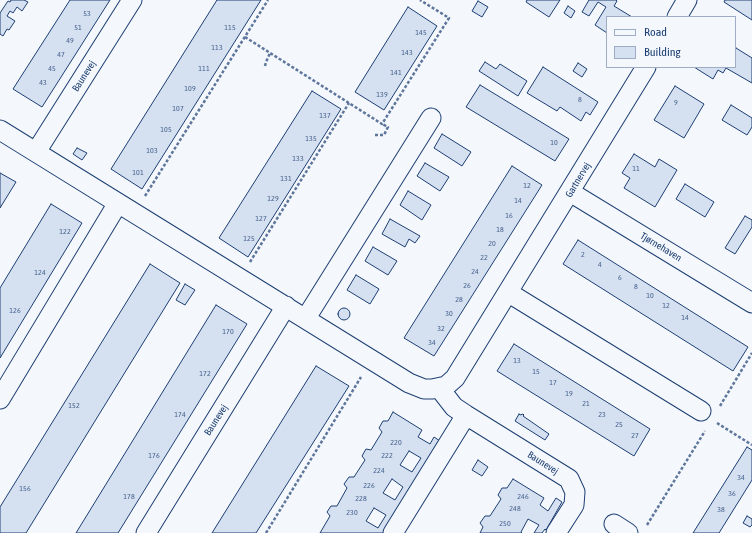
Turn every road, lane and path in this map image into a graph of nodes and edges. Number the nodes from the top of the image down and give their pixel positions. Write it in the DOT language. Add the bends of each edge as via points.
graph roads {
  1 [pos="132,0"];
  2 [pos="268,0"];
  3 [pos="420,0"];
  4 [pos="687,0"];
  5 [pos="678,16"];
  6 [pos="245,37"];
  7 [pos="270,53"];
  8 [pos="265,66"];
  9 [pos="645,68"];
  10 [pos="349,103"];
  11 [pos="431,118"];
  12 [pos="382,124"];
  13 [pos="0,130"];
  14 [pos="375,135"];
  15 [pos="36,152"];
  16 [pos="570,192"];
  17 [pos="118,203"];
  18 [pos="135,213"];
  19 [pos="240,278"];
  20 [pos="509,293"];
  21 [pos="752,303"];
  22 [pos="286,306"];
  23 [pos="306,318"];
  24 [pos="752,353"];
  25 [pos="371,359"];
  26 [pos="440,388"];
  27 [pos="0,399"];
  28 [pos="466,415"];
  29 [pos="706,416"];
  30 [pos="752,444"];
  31 [pos="646,526"];
  32 [pos="146,533"];
  33 [pos="266,533"];
  34 [pos="393,533"];
  35 [pos="556,533"];
  1 -- 15 [label="street, Baunevej"];
  2 -- 6 [label="path"];
  3 -- 12 [label="path" via="449,18"];
  4 -- 5 [label="street"];
  6 -- 7 [label="path"];
  6 -- 18 [label="path"];
  7 -- 8 [label="path"];
  7 -- 10 [label="path"];
  9 -- 16 [label="street, Gartnervej"];
  10 -- 12 [label="path"];
  10 -- 19 [label="path"];
  11 -- 23 [label="street"];
  12 -- 14 [label="path" via="388,127 384,135"];
  13 -- 15 [label="street"];
  15 -- 17 [label="street"];
  16 -- 20 [label="street, Gartnervej"];
  16 -- 21 [label="street, Tjørnehaven"];
  17 -- 18 [label="street"];
  17 -- 27 [label="street"];
  18 -- 19 [label="street"];
  19 -- 22 [label="street"];
  20 -- 26 [label="street, Gartnervej" via="455,378"];
  20 -- 29 [label="street"];
  22 -- 23 [label="street"];
  22 -- 32 [label="street, Baunevej"];
  23 -- 25 [label="street"];
  24 -- 29 [label="path"];
  25 -- 26 [label="street" via="409,383 424,389"];
  25 -- 33 [label="path"];
  26 -- 28 [label="street, Baunevej" via="454,407"];
  28 -- 34 [label="street"];
  28 -- 35 [label="street, Baunevej" via="569,479 575,492 574,505"];
  29 -- 30 [label="path"];
  29 -- 31 [label="path"];
}
